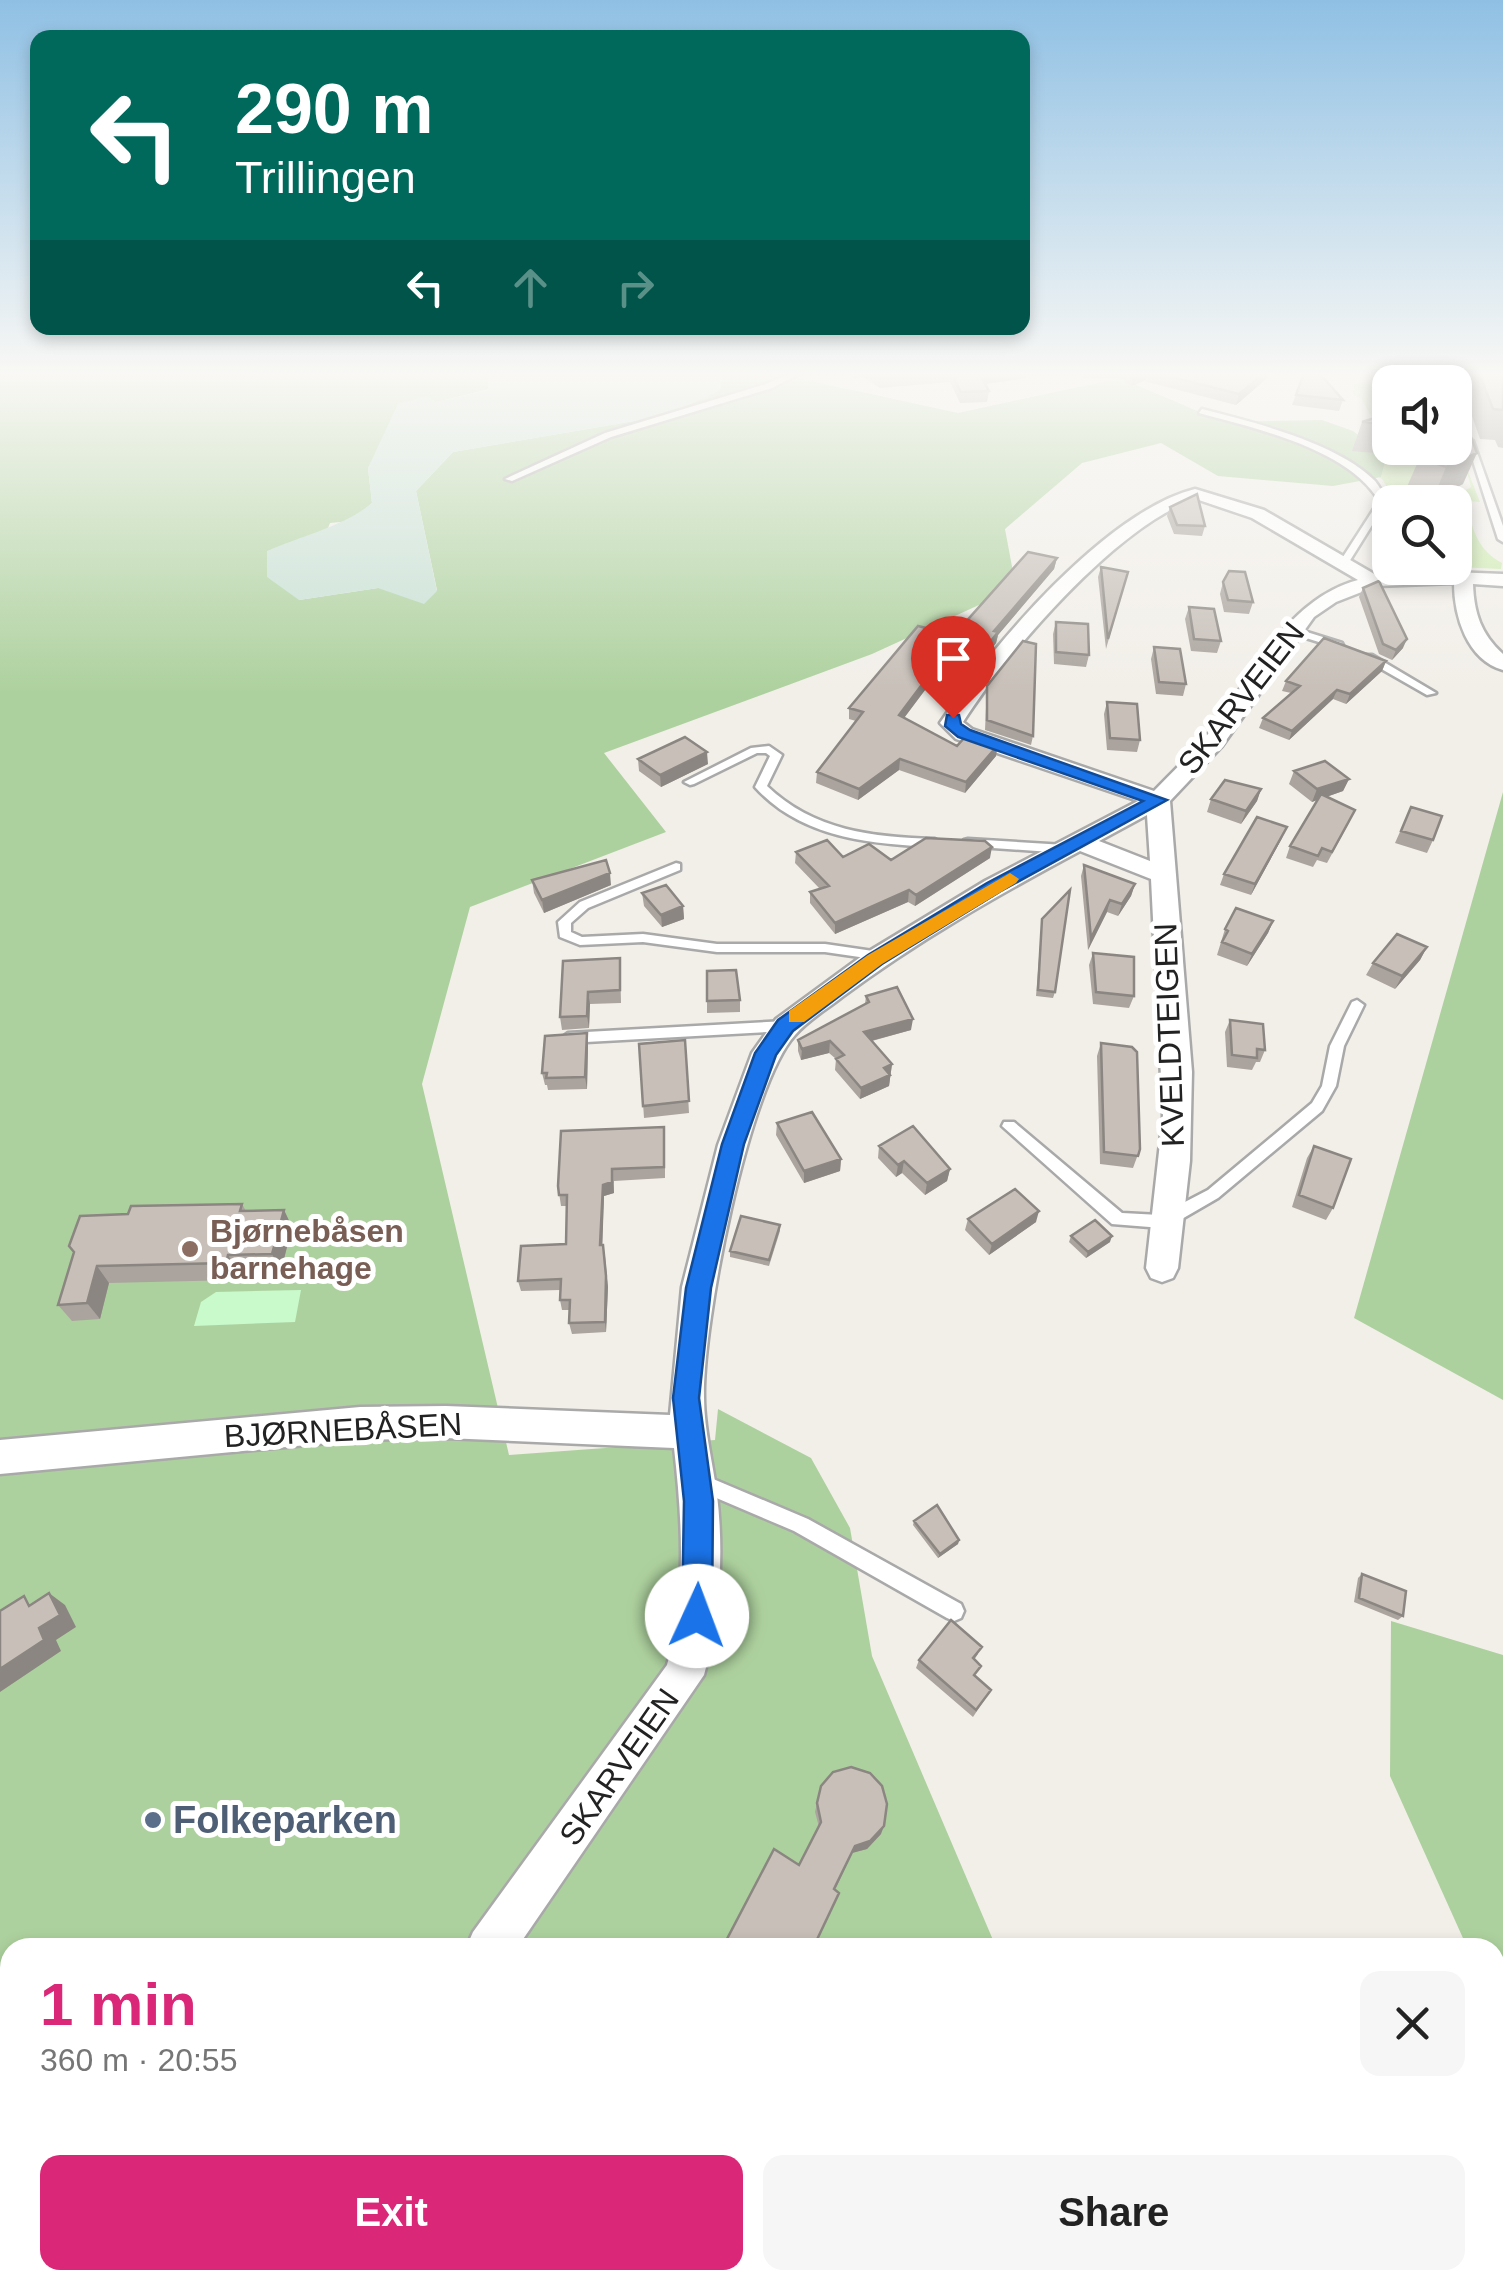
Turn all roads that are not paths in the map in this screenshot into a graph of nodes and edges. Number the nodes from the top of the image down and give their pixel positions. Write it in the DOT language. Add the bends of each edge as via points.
graph roads {
  1 [pos="1482,480"];
  2 [pos="1372,536"];
  3 [pos="1503,539"];
  4 [pos="1358,570"];
  5 [pos="1372,572"];
  6 [pos="1472,578"];
  7 [pos="1503,580"];
  8 [pos="1463,585"];
  9 [pos="1294,631"];
  10 [pos="1503,664"];
  11 [pos="1431,693"];
  12 [pos="690,782"];
  13 [pos="1158,800"];
  14 [pos="1072,846"];
  15 [pos="676,867"];
  16 [pos="1162,874"];
  17 [pos="880,956"];
  18 [pos="1357,1005"];
  19 [pos="786,1026"];
  20 [pos="550,1039"];
  21 [pos="1008,1126"];
  22 [pos="1162,1222"];
  23 [pos="1162,1268"];
  24 [pos="687,1431"];
  25 [pos="0,1457"];
  26 [pos="695,1481"];
  27 [pos="954,1610"];
  28 [pos="495,1938"];
  1 -- 3 [label="lane"];
  2 -- 4 [label="lane"];
  4 -- 5 [label="street, SKARVEIEN"];
  4 -- 9 [label="street, SKARVEIEN"];
  4 -- 13 [label="street" via="1220,497 1179,498 1085,566 953,718 964,734"];
  6 -- 7 [label="street, SKARVEIEN"];
  8 -- 10 [label="street" via="1468,626"];
  9 -- 11 [label="lane" via="1382,662"];
  9 -- 13 [label="street, SKARVEIEN" via="1214,741"];
  12 -- 14 [label="lane" via="768,748 776,754 761,780 763,790 854,838"];
  13 -- 14 [label="street, SKARVEIEN"];
  13 -- 16 [label="street, KVELDTEIGEN"];
  14 -- 16 [label="street"];
  14 -- 17 [label="street, SKARVEIEN"];
  15 -- 17 [label="lane" via="584,905 564,922 566,934 580,941 644,938"];
  16 -- 22 [label="street, KVELDTEIGEN" via="1174,1031 1174,1144"];
  17 -- 19 [label="street, SKARVEIEN"];
  18 -- 22 [label="lane" via="1317,1106 1212,1194"];
  19 -- 20 [label="lane"];
  19 -- 24 [label="street, SKARVEIEN" via="754,1080 712,1217 698,1288"];
  21 -- 22 [label="lane" via="1118,1219"];
  22 -- 23 [label="street, KVELDTEIGEN"];
  24 -- 25 [label="street, BJØRNEBÅSEN" via="410,1422"];
  24 -- 26 [label="street, SKARVEIEN"];
  26 -- 27 [label="lane" via="801,1525"];
  26 -- 28 [label="street, SKARVEIEN" via="696,1638 684,1675"];
}
